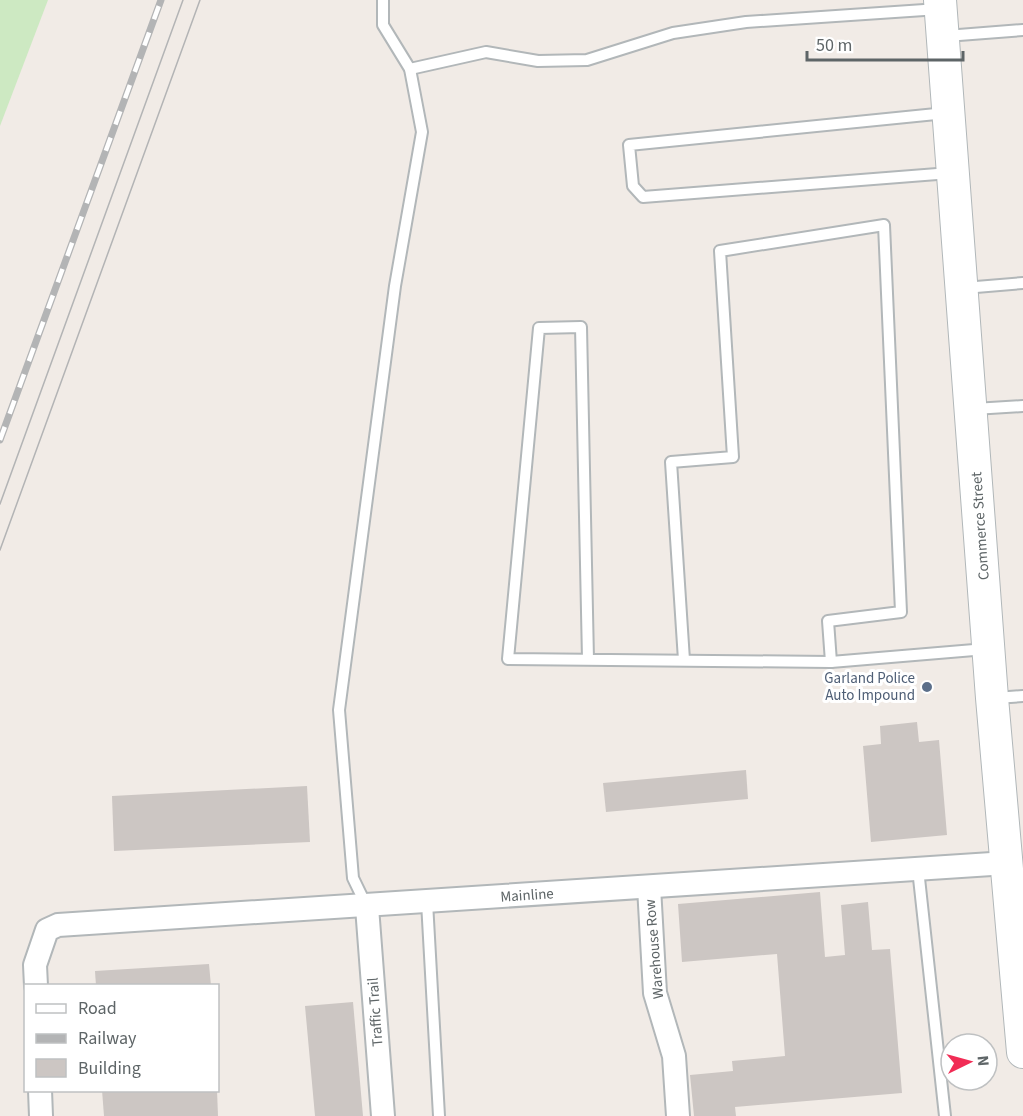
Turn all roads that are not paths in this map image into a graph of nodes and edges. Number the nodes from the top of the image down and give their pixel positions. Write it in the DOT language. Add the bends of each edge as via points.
graph roads {
  1 [pos="383,0"];
  2 [pos="941,15"];
  3 [pos="1023,30"];
  4 [pos="410,69"];
  5 [pos="949,113"];
  6 [pos="953,173"];
  7 [pos="1023,283"];
  8 [pos="962,288"];
  9 [pos="1023,406"];
  10 [pos="971,409"];
  11 [pos="989,649"];
  12 [pos="588,659"];
  13 [pos="684,660"];
  14 [pos="831,662"];
  15 [pos="1008,697"];
  16 [pos="1007,863"];
  17 [pos="918,869"];
  18 [pos="649,887"];
  19 [pos="427,902"];
  20 [pos="367,907"];
  21 [pos="36,984"];
  22 [pos="1023,1052"];
  23 [pos="40,1092"];
  24 [pos="41,1116"];
  25 [pos="383,1116"];
  26 [pos="439,1116"];
  27 [pos="678,1116"];
  28 [pos="945,1116"];
  1 -- 4 [label="lane" via="382,25"];
  2 -- 3 [label="lane"];
  2 -- 4 [label="lane" via="746,22 673,33 587,60 538,61 486,52"];
  2 -- 5 [label="street, Commerce Street"];
  4 -- 20 [label="lane" via="422,132 395,286 339,710 353,878"];
  5 -- 6 [label="street, Commerce Street"];
  5 -- 6 [label="lane" via="629,145 633,186 643,197"];
  6 -- 8 [label="street, Commerce Street"];
  7 -- 8 [label="lane"];
  8 -- 10 [label="street, Commerce Street"];
  9 -- 10 [label="lane"];
  10 -- 11 [label="street, Commerce Street"];
  11 -- 14 [label="lane"];
  11 -- 15 [label="street, Commerce Street"];
  12 -- 12 [label="lane" via="508,659 539,328 581,327"];
  12 -- 13 [label="lane"];
  13 -- 14 [label="lane"];
  13 -- 14 [label="lane" via="671,462 733,457 720,251 885,225 902,612 828,621"];
  15 -- 16 [label="street, Commerce Street"];
  16 -- 17 [label="street, Mainline"];
  16 -- 22 [label="street, Commerce Street"];
  17 -- 18 [label="street, Mainline"];
  17 -- 28 [label="lane"];
  18 -- 19 [label="street, Mainline"];
  18 -- 27 [label="street, Warehouse Row" via="655,993 674,1056"];
  19 -- 20 [label="street, Mainline"];
  19 -- 26 [label="lane"];
  20 -- 21 [label="street, Mainline" via="58,925 47,930 35,965"];
  20 -- 25 [label="street, Traffic Trail"];
  23 -- 24 [label="street"];
}
